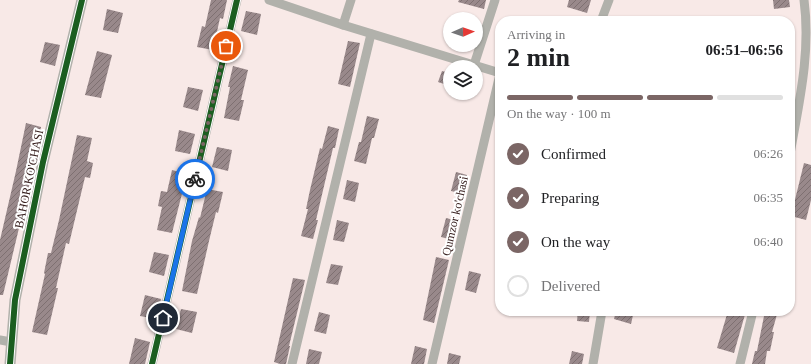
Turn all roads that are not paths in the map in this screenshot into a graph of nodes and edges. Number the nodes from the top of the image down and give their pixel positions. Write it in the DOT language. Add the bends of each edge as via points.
graph roads {
  1 [pos="82,0"];
  2 [pos="237,0"];
  3 [pos="269,0"];
  4 [pos="351,0"];
  5 [pos="495,0"];
  6 [pos="609,0"];
  7 [pos="804,0"];
  8 [pos="603,16"];
  9 [pos="343,25"];
  10 [pos="371,34"];
  11 [pos="457,60"];
  12 [pos="476,60"];
  13 [pos="483,68"];
  14 [pos="495,72"];
  15 [pos="495,95"];
  16 [pos="795,125"];
  17 [pos="601,316"];
  18 [pos="752,316"];
  19 [pos="5,341"];
  20 [pos="10,364"];
  21 [pos="152,364"];
  22 [pos="292,364"];
  23 [pos="432,364"];
  24 [pos="593,364"];
  25 [pos="740,364"];
  1 -- 19 [label="street, BAHOR KO'CHASI" via="43,162"];
  2 -- 21 [label="street"];
  3 -- 9 [label="street"];
  4 -- 9 [label="street"];
  5 -- 12 [label="street"];
  6 -- 8 [label="street"];
  7 -- 16 [label="street" via="806,62"];
  9 -- 10 [label="street"];
  10 -- 11 [label="street"];
  10 -- 22 [label="street"];
  13 -- 14 [label="street"];
  15 -- 23 [label="street, Qumzor ko'chasi"];
  17 -- 24 [label="street"];
  18 -- 25 [label="street"];
  19 -- 20 [label="street, BAHOR KO'CHASI"];
}
